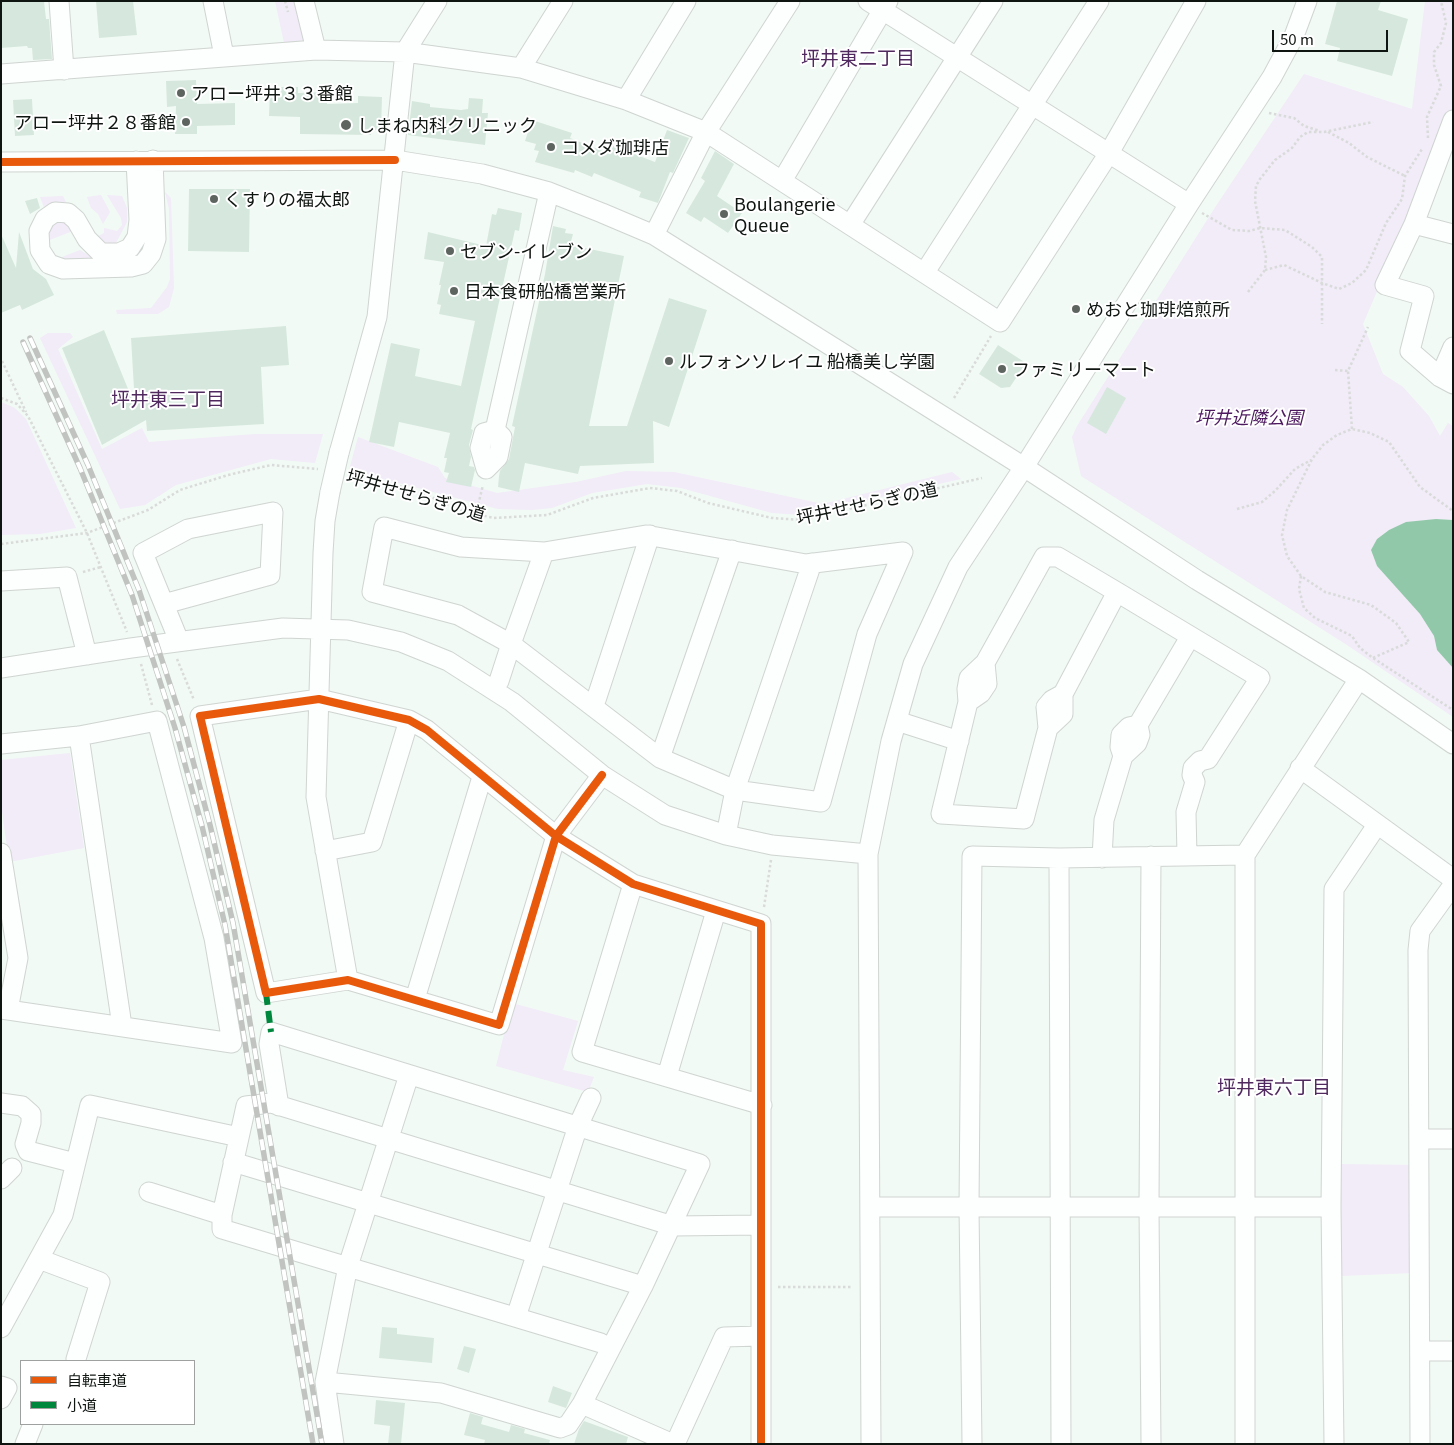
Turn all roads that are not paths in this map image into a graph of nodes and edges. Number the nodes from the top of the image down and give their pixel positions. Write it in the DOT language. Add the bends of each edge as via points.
graph roads {
  1 [pos="59,1"];
  2 [pos="213,1"];
  3 [pos="304,1"];
  4 [pos="436,1"];
  5 [pos="563,1"];
  6 [pos="686,1"];
  7 [pos="790,1"];
  8 [pos="993,1"];
  9 [pos="1098,1"];
  10 [pos="1196,1"];
  11 [pos="1306,1"];
  12 [pos="879,4"];
  13 [pos="316,50"];
  14 [pos="405,52"];
  15 [pos="224,56"];
  16 [pos="956,57"];
  17 [pos="521,68"];
  18 [pos="64,70"];
  19 [pos="1,74"];
  20 [pos="626,100"];
  21 [pos="1031,105"];
  22 [pos="1453,120"];
  23 [pos="706,132"];
  24 [pos="1108,153"];
  25 [pos="144,160"];
  26 [pos="395,160"];
  27 [pos="1445,160"];
  28 [pos="1,162"];
  29 [pos="782,181"];
  30 [pos="549,192"];
  31 [pos="1195,208"];
  32 [pos="850,224"];
  33 [pos="1414,224"];
  34 [pos="1453,234"];
  35 [pos="654,235"];
  36 [pos="925,272"];
  37 [pos="1453,347"];
  38 [pos="1446,380"];
  39 [pos="1024,467"];
  40 [pos="486,469"];
  41 [pos="650,535"];
  42 [pos="732,550"];
  43 [pos="544,552"];
  44 [pos="812,563"];
  45 [pos="1,582"];
  46 [pos="1117,592"];
  47 [pos="164,604"];
  48 [pos="320,628"];
  49 [pos="1190,637"];
  50 [pos="511,644"];
  51 [pos="177,647"];
  52 [pos="87,654"];
  53 [pos="1,668"];
  54 [pos="1358,679"];
  55 [pos="493,689"];
  56 [pos="319,699"];
  57 [pos="594,706"];
  58 [pos="409,720"];
  59 [pos="897,721"];
  60 [pos="79,736"];
  61 [pos="959,741"];
  62 [pos="1,744"];
  63 [pos="1453,744"];
  64 [pos="660,758"];
  65 [pos="1300,768"];
  66 [pos="602,775"];
  67 [pos="482,777"];
  68 [pos="736,790"];
  69 [pos="1377,825"];
  70 [pos="726,834"];
  71 [pos="556,836"];
  72 [pos="325,851"];
  73 [pos="1,852"];
  74 [pos="868,854"];
  75 [pos="1245,855"];
  76 [pos="1151,856"];
  77 [pos="1187,856"];
  78 [pos="1059,858"];
  79 [pos="1102,858"];
  80 [pos="1453,878"];
  81 [pos="633,884"];
  82 [pos="1453,885"];
  83 [pos="716,911"];
  84 [pos="348,980"];
  85 [pos="415,999"];
  86 [pos="5,1010"];
  87 [pos="122,1026"];
  88 [pos="409,1075"];
  89 [pos="667,1076"];
  90 [pos="592,1098"];
  91 [pos="1,1103"];
  92 [pos="762,1105"];
  93 [pos="279,1106"];
  94 [pos="578,1126"];
  95 [pos="239,1137"];
  96 [pos="388,1138"];
  97 [pos="1419,1139"];
  98 [pos="1453,1139"];
  99 [pos="233,1162"];
  100 [pos="75,1163"];
  101 [pos="557,1190"];
  102 [pos="149,1192"];
  103 [pos="367,1203"];
  104 [pos="872,1207"];
  105 [pos="969,1207"];
  106 [pos="1060,1207"];
  107 [pos="1148,1207"];
  108 [pos="1246,1207"];
  109 [pos="1331,1207"];
  110 [pos="222,1215"];
  111 [pos="761,1225"];
  112 [pos="673,1226"];
  113 [pos="536,1254"];
  114 [pos="39,1259"];
  115 [pos="348,1266"];
  116 [pos="643,1286"];
  117 [pos="8,1301"];
  118 [pos="516,1317"];
  119 [pos="1,1328"];
  120 [pos="760,1336"];
  121 [pos="601,1343"];
  122 [pos="1420,1351"];
  123 [pos="1453,1351"];
  124 [pos="76,1359"];
  125 [pos="325,1382"];
  126 [pos="582,1404"];
  127 [pos="33,1425"];
  128 [pos="25,1444"];
  129 [pos="334,1444"];
  130 [pos="674,1444"];
  131 [pos="761,1444"];
  132 [pos="871,1444"];
  133 [pos="972,1444"];
  134 [pos="1062,1444"];
  135 [pos="1151,1444"];
  136 [pos="1245,1444"];
  137 [pos="1334,1444"];
  138 [pos="1420,1444"];
  1 -- 18 [label="street"];
  2 -- 15 [label="street"];
  3 -- 13 [label="street"];
  4 -- 14 [label="street"];
  5 -- 17 [label="street"];
  6 -- 20 [label="street"];
  7 -- 23 [label="street"];
  8 -- 16 [label="street"];
  9 -- 21 [label="street"];
  10 -- 24 [label="street"];
  11 -- 31 [label="street" via="1294,36 1272,78"];
  12 -- 16 [label="street"];
  12 -- 29 [label="street"];
  13 -- 14 [label="street"];
  13 -- 15 [label="street"];
  14 -- 17 [label="street"];
  14 -- 26 [label="street"];
  15 -- 18 [label="street"];
  16 -- 21 [label="street"];
  16 -- 32 [label="street"];
  17 -- 20 [label="street"];
  18 -- 19 [label="street"];
  20 -- 23 [label="street"];
  21 -- 24 [label="street"];
  21 -- 36 [label="street"];
  22 -- 27 [label="street"];
  23 -- 29 [label="street"];
  23 -- 35 [label="street"];
  24 -- 31 [label="street"];
  24 -- 36 [label="street" via="1000,322"];
  25 -- 25 [label="street" via="156,240 143,264 131,268 62,269 49,264 40,250 39,231 45,219 55,212 68,213 76,220 87,239 101,253 119,253 130,248 137,237"];
  25 -- 26 [label="street"];
  25 -- 28 [label="street"];
  26 -- 30 [label="street" via="482,174"];
  26 -- 48 [label="street, bridge" via="378,317 339,453 325,520"];
  27 -- 33 [label="street"];
  29 -- 32 [label="street"];
  30 -- 35 [label="street"];
  30 -- 40 [label="street" via="495,430 502,437 498,456"];
  31 -- 39 [label="street"];
  32 -- 36 [label="street"];
  33 -- 34 [label="street"];
  33 -- 38 [label="street" via="1385,285 1424,296 1410,351"];
  35 -- 39 [label="street"];
  37 -- 38 [label="street"];
  39 -- 54 [label="street" via="1197,580"];
  39 -- 59 [label="street" via="958,567 913,664"];
  41 -- 42 [label="street"];
  41 -- 43 [label="street"];
  41 -- 57 [label="street"];
  42 -- 44 [label="street"];
  42 -- 64 [label="street"];
  43 -- 50 [label="street"];
  43 -- 50 [label="street" via="461,547 384,527 372,592 458,615"];
  44 -- 68 [label="street"];
  44 -- 68 [label="street" via="903,552 867,634 821,802"];
  45 -- 52 [label="street" via="66,577"];
  46 -- 49 [label="street"];
  46 -- 61 [label="street" via="1058,557 1044,557 985,663 987,684 968,702"];
  46 -- 61 [label="street" via="1063,694 1062,714 1048,728 1024,819 941,814"];
  47 -- 47 [label="street" via="143,553 188,529 273,512 270,575"];
  47 -- 51 [label="street"];
  48 -- 51 [label="street" via="283,628"];
  48 -- 55 [label="street" via="348,630 423,649"];
  48 -- 56 [label="street"];
  49 -- 77 [label="street" via="1260,678 1208,759 1209,774 1204,780 1195,782 1186,812"];
  49 -- 79 [label="street" via="1138,725 1138,743 1123,756 1104,820"];
  50 -- 55 [label="street" via="499,681"];
  50 -- 57 [label="street"];
  51 -- 52 [label="street" via="136,647"];
  52 -- 53 [label="street"];
  54 -- 63 [label="street"];
  54 -- 65 [label="street"];
  55 -- 66 [label="street"];
  56 -- 58 [label="street"];
  56 -- 72 [label="street" via="316,797"];
  56 -- 84 [label="street" via="200,716 266,993"];
  57 -- 64 [label="street"];
  58 -- 67 [label="street" via="428,730"];
  58 -- 72 [label="street" via="372,842"];
  59 -- 61 [label="street"];
  59 -- 74 [label="street"];
  60 -- 62 [label="street"];
  60 -- 87 [label="street"];
  60 -- 87 [label="street" via="157,721 214,938 232,1044"];
  64 -- 68 [label="street"];
  65 -- 69 [label="street"];
  65 -- 75 [label="street"];
  66 -- 70 [label="street" via="665,815"];
  66 -- 71 [label="street"];
  67 -- 71 [label="street"];
  67 -- 85 [label="street"];
  68 -- 70 [label="street"];
  69 -- 80 [label="street"];
  69 -- 109 [label="street" via="1334,889"];
  70 -- 74 [label="street" via="772,845"];
  71 -- 81 [label="street"];
  71 -- 85 [label="street" via="498,1025"];
  72 -- 84 [label="street"];
  73 -- 86 [label="street" via="18,958"];
  74 -- 104 [label="street"];
  75 -- 77 [label="street"];
  75 -- 108 [label="street"];
  76 -- 77 [label="street"];
  76 -- 79 [label="street"];
  76 -- 107 [label="street"];
  78 -- 79 [label="street"];
  78 -- 105 [label="street" via="972,856"];
  78 -- 106 [label="street"];
  81 -- 83 [label="street"];
  81 -- 89 [label="street" via="582,1052"];
  82 -- 97 [label="street" via="1420,931"];
  83 -- 89 [label="street"];
  83 -- 92 [label="street" via="761,924"];
  84 -- 85 [label="street"];
  86 -- 87 [label="street"];
  88 -- 93 [label="street" via="271,1032 269,1044"];
  88 -- 94 [label="street"];
  88 -- 96 [label="street"];
  89 -- 92 [label="street"];
  90 -- 94 [label="street"];
  91 -- 100 [label="street" via="22,1106 31,1114 25,1144 28,1151"];
  92 -- 111 [label="street"];
  93 -- 95 [label="street" via="271,1103 246,1106"];
  93 -- 96 [label="street"];
  94 -- 101 [label="street"];
  94 -- 112 [label="street" via="700,1164"];
  95 -- 99 [label="street"];
  95 -- 100 [label="street" via="90,1105"];
  96 -- 101 [label="street"];
  96 -- 103 [label="street"];
  97 -- 98 [label="street"];
  97 -- 122 [label="street"];
  99 -- 103 [label="street"];
  99 -- 110 [label="street"];
  100 -- 114 [label="street" via="63,1215"];
  101 -- 112 [label="street"];
  101 -- 113 [label="street"];
  102 -- 110 [label="street"];
  103 -- 113 [label="street"];
  103 -- 115 [label="street"];
  104 -- 105 [label="street"];
  104 -- 132 [label="street"];
  105 -- 106 [label="street"];
  105 -- 133 [label="street"];
  106 -- 107 [label="street"];
  106 -- 134 [label="street"];
  107 -- 108 [label="street"];
  107 -- 135 [label="street"];
  108 -- 109 [label="street"];
  108 -- 136 [label="street"];
  109 -- 137 [label="street"];
  110 -- 115 [label="street" via="222,1228"];
  111 -- 112 [label="street"];
  111 -- 120 [label="street"];
  112 -- 116 [label="street"];
  113 -- 116 [label="street"];
  113 -- 118 [label="street"];
  114 -- 117 [label="street"];
  114 -- 124 [label="street" via="100,1282"];
  115 -- 118 [label="street"];
  115 -- 125 [label="street"];
  116 -- 126 [label="street"];
  117 -- 119 [label="street"];
  118 -- 121 [label="street"];
  120 -- 130 [label="street" via="724,1337"];
  120 -- 131 [label="street"];
  122 -- 123 [label="street"];
  122 -- 138 [label="street"];
  125 -- 126 [label="street" via="441,1393 560,1428 568,1425"];
  125 -- 129 [label="street"];
  126 -- 130 [label="street"];
  127 -- 128 [label="street"];
}
